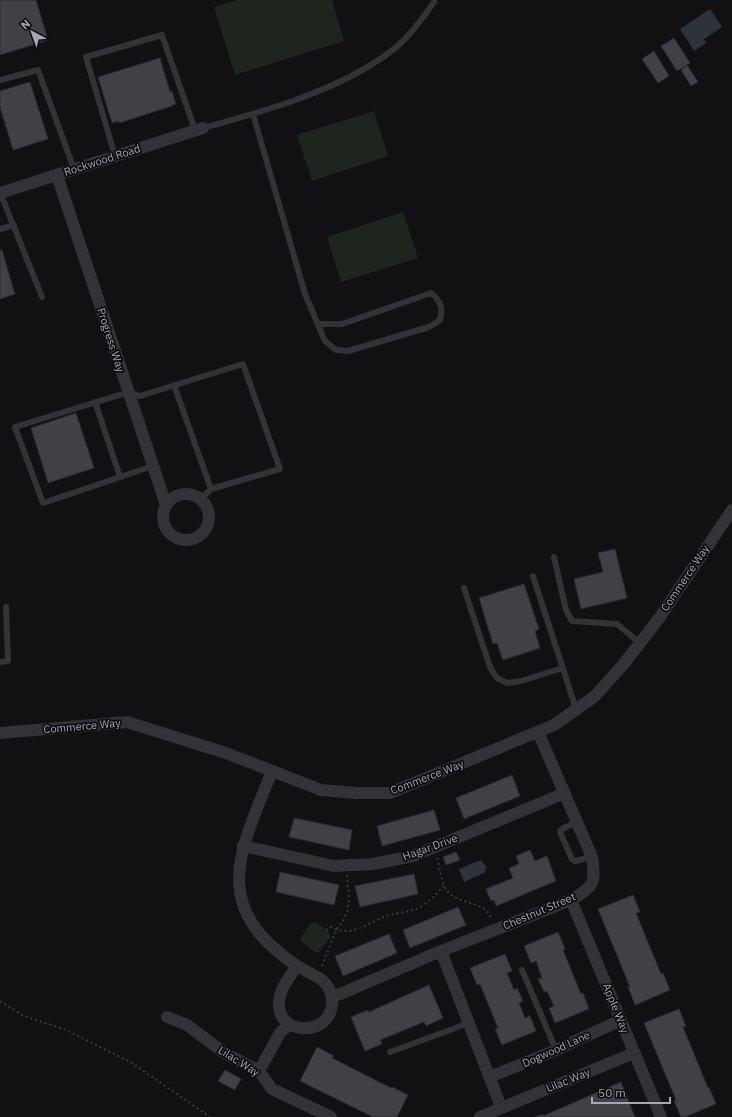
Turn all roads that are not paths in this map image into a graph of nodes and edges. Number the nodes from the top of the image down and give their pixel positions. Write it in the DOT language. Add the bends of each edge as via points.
graph roads {
  1 [pos="434,2"];
  2 [pos="0,80"];
  3 [pos="253,114"];
  4 [pos="199,129"];
  5 [pos="116,156"];
  6 [pos="74,169"];
  7 [pos="57,175"];
  8 [pos="0,192"];
  9 [pos="14,225"];
  10 [pos="0,229"];
  11 [pos="42,297"];
  12 [pos="317,324"];
  13 [pos="174,385"];
  14 [pos="128,392"];
  15 [pos="95,402"];
  16 [pos="153,466"];
  17 [pos="120,477"];
  18 [pos="211,489"];
  19 [pos="200,499"];
  20 [pos="166,505"];
  21 [pos="732,510"];
  22 [pos="554,557"];
  23 [pos="533,576"];
  24 [pos="464,588"];
  25 [pos="6,607"];
  26 [pos="640,643"];
  27 [pos="0,662"];
  28 [pos="563,668"];
  29 [pos="576,710"];
  30 [pos="538,732"];
  31 [pos="0,733"];
  32 [pos="272,770"];
  33 [pos="565,793"];
  34 [pos="577,822"];
  35 [pos="242,846"];
  36 [pos="592,857"];
  37 [pos="571,900"];
  38 [pos="441,951"];
  39 [pos="297,966"];
  40 [pos="522,970"];
  41 [pos="333,997"];
  42 [pos="167,1017"];
  43 [pos="621,1020"];
  44 [pos="469,1023"];
  45 [pos="288,1024"];
  46 [pos="556,1050"];
  47 [pos="390,1052"];
  48 [pos="634,1053"];
  49 [pos="259,1071"];
  50 [pos="490,1077"];
  51 [pos="502,1107"];
  52 [pos="331,1117"];
  53 [pos="480,1117"];
  54 [pos="661,1117"];
  1 -- 3 [label="lane" via="416,27 391,52 356,74"];
  2 -- 6 [label="lane" via="38,70"];
  3 -- 4 [label="lane"];
  3 -- 12 [label="lane" via="305,294"];
  4 -- 5 [label="street, Rockwood Road"];
  4 -- 5 [label="lane" via="162,35 86,57"];
  5 -- 6 [label="street, Rockwood Road"];
  6 -- 7 [label="street, Rockwood Road"];
  7 -- 8 [label="street, Rockwood Road"];
  7 -- 14 [label="street, Progress Way"];
  8 -- 9 [label="lane"];
  9 -- 10 [label="lane"];
  9 -- 11 [label="lane"];
  12 -- 12 [label="lane" via="325,341 336,350 348,351 429,327 440,320 442,311 439,300 431,293 342,324"];
  13 -- 14 [label="lane" via="140,396"];
  13 -- 18 [label="lane"];
  13 -- 18 [label="lane" via="243,364 280,468"];
  14 -- 15 [label="lane"];
  14 -- 16 [label="street, Progress Way"];
  15 -- 17 [label="lane"];
  15 -- 17 [label="lane" via="15,427 43,503"];
  16 -- 17 [label="lane"];
  16 -- 20 [label="street, Progress Way"];
  18 -- 19 [label="lane"];
  19 -- 20 [label="street" via="191,494 184,494"];
  19 -- 20 [label="street, Progress Way" via="207,508 209,522 201,535 193,539 177,539 168,532 163,521"];
  21 -- 26 [label="street, Commerce Way"];
  22 -- 26 [label="lane" via="566,610 572,621 617,624"];
  23 -- 28 [label="lane"];
  24 -- 28 [label="lane" via="490,667 497,678 507,683 521,681"];
  25 -- 27 [label="lane" via="8,661"];
  26 -- 29 [label="street, Commerce Way" via="594,697"];
  28 -- 29 [label="lane"];
  29 -- 30 [label="street, Commerce Way" via="554,726"];
  30 -- 32 [label="street, Commerce Way" via="390,793 321,790"];
  30 -- 33 [label="street, Chestnut Street"];
  31 -- 32 [label="street, Commerce Way" via="127,722"];
  32 -- 35 [label="street"];
  33 -- 34 [label="street, Chestnut Street"];
  33 -- 35 [label="street, Hagar Drive" via="413,856 373,864 334,866"];
  34 -- 36 [label="street, Chestnut Street"];
  34 -- 36 [label="lane" via="562,828 560,832 572,859 575,861"];
  35 -- 39 [label="street" via="239,888 244,907 252,924 265,941"];
  36 -- 37 [label="street, Chestnut Street" via="595,877 588,890"];
  37 -- 38 [label="street, Chestnut Street"];
  37 -- 43 [label="street, Apple Way"];
  38 -- 41 [label="street, Chestnut Street"];
  38 -- 44 [label="street"];
  39 -- 41 [label="street" via="324,982"];
  39 -- 45 [label="street" via="282,987 278,1005"];
  40 -- 46 [label="lane"];
  41 -- 45 [label="street" via="332,1008 325,1021 312,1029 299,1029"];
  42 -- 49 [label="street, Lilac Way" via="187,1025 223,1052"];
  43 -- 46 [label="street, Dogwood Lane"];
  43 -- 48 [label="street, Apple Way"];
  44 -- 47 [label="lane"];
  44 -- 50 [label="street"];
  45 -- 49 [label="street" via="280,1033"];
  46 -- 50 [label="street, Dogwood Lane"];
  48 -- 51 [label="street, Lilac Way"];
  48 -- 54 [label="street, Apple Way"];
  49 -- 52 [label="street, Lilac Way" via="272,1088"];
  50 -- 51 [label="street"];
  51 -- 53 [label="street, Lilac Way"];
}
